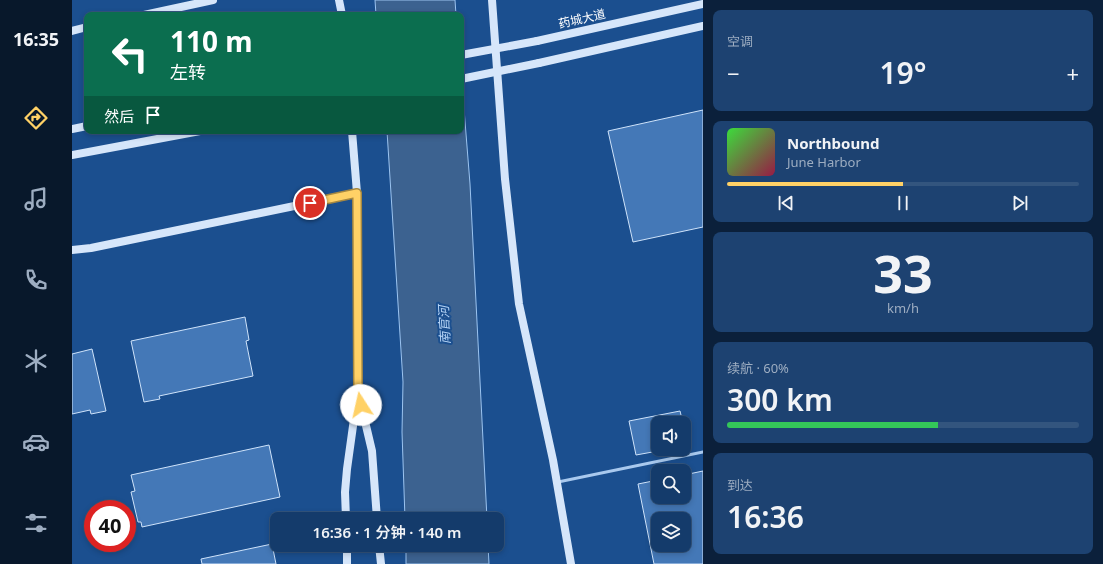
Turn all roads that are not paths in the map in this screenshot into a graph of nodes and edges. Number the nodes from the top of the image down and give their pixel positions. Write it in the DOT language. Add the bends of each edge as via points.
graph roads {
  1 [pos="213,0"];
  2 [pos="339,0"];
  3 [pos="492,0"];
  4 [pos="703,4"];
  5 [pos="158,12"];
  6 [pos="341,12"];
  7 [pos="703,26"];
  8 [pos="84,28"];
  9 [pos="72,30"];
  10 [pos="464,54"];
  11 [pos="464,78"];
  12 [pos="84,127"];
  13 [pos="72,129"];
  14 [pos="184,134"];
  15 [pos="352,134"];
  16 [pos="72,155"];
  17 [pos="357,193"];
  18 [pos="72,250"];
  19 [pos="358,390"];
  20 [pos="703,452"];
  21 [pos="557,483"];
  22 [pos="346,512"];
  23 [pos="376,512"];
  24 [pos="346,552"];
  25 [pos="380,552"];
  26 [pos="347,564"];
  27 [pos="381,564"];
  28 [pos="571,564"];
  1 -- 5 [label="street"];
  2 -- 6 [label="street"];
  3 -- 21 [label="street" via="505,179 519,304"];
  4 -- 10 [label="street, 药城大道, bridge" via="538,41"];
  7 -- 11 [label="street, bridge"];
  8 -- 9 [label="street"];
  12 -- 13 [label="street"];
  14 -- 16 [label="street"];
  15 -- 17 [label="street"];
  17 -- 18 [label="street"];
  17 -- 19 [label="street"];
  19 -- 22 [label="street" via="347,469"];
  19 -- 23 [label="street" via="372,452"];
  20 -- 21 [label="lane"];
  21 -- 28 [label="street"];
  24 -- 26 [label="street"];
  25 -- 27 [label="street"];
}
